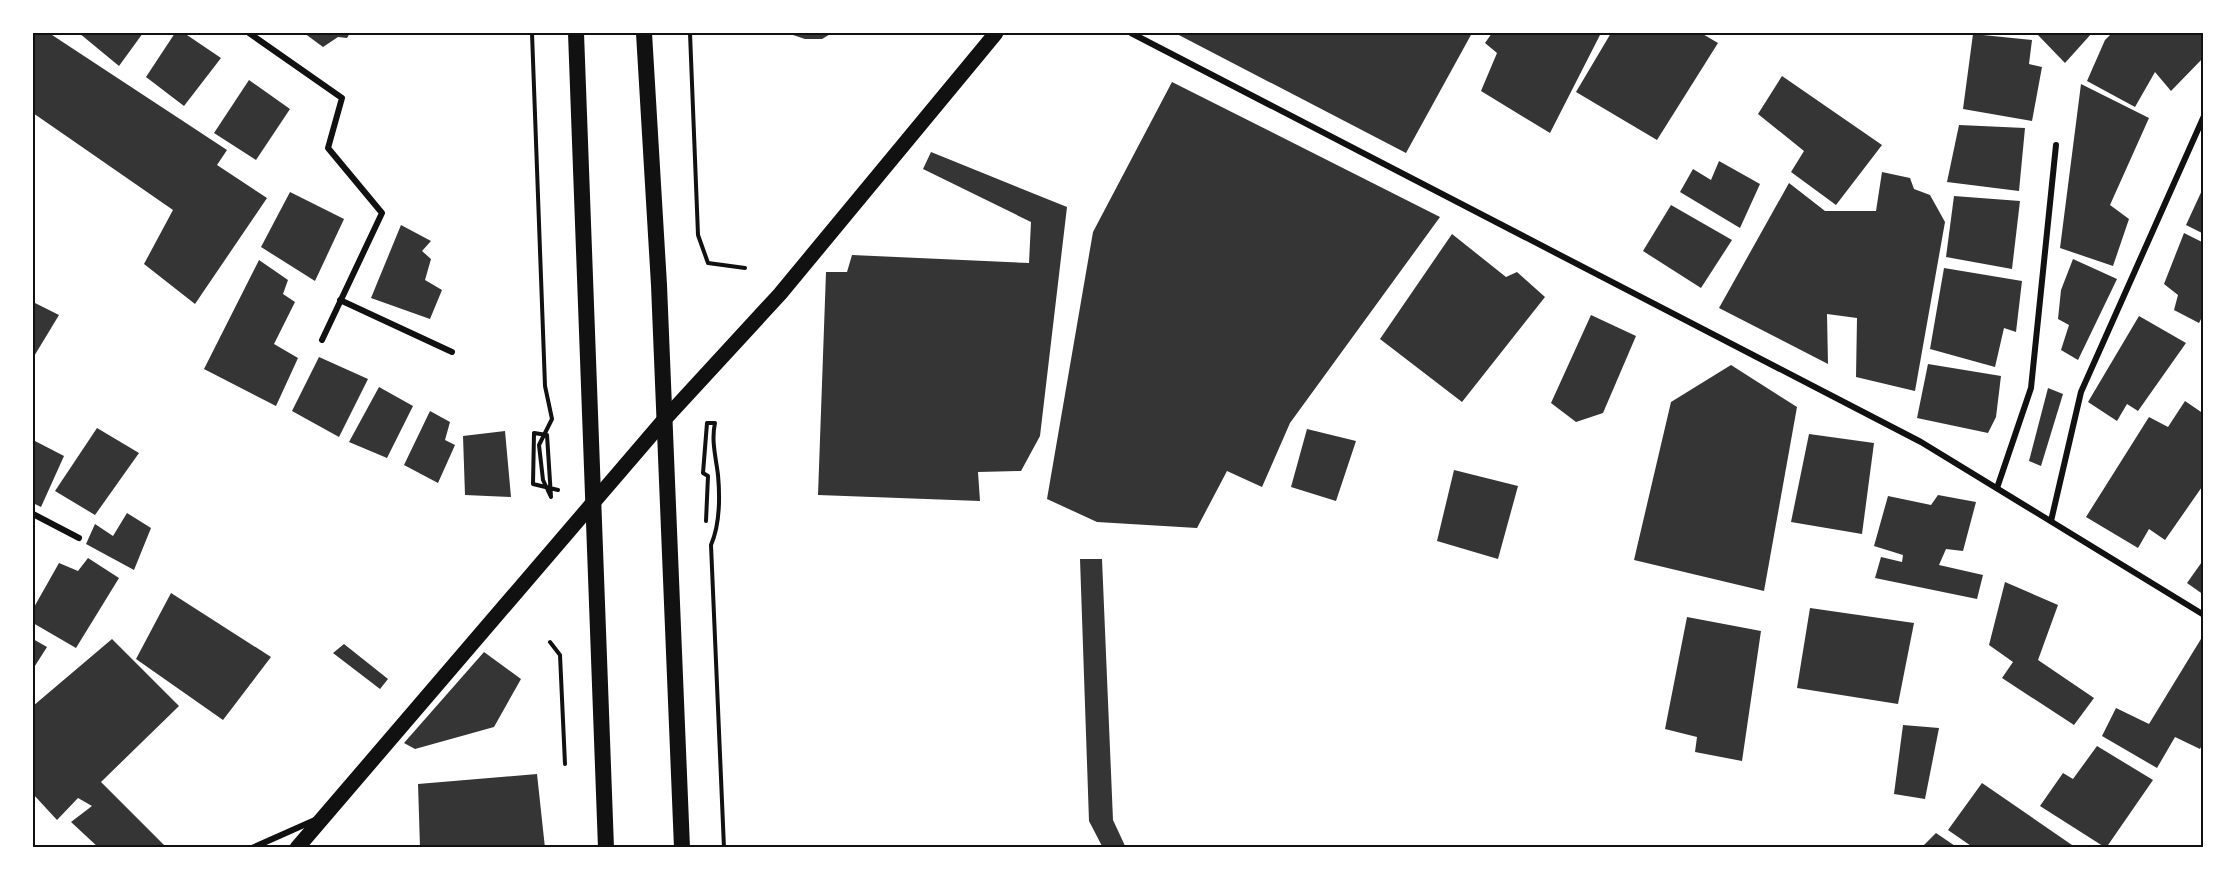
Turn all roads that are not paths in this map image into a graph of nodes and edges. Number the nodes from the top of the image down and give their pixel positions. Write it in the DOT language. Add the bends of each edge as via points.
graph roads {
  1 [pos="249,33"];
  2 [pos="576,33"];
  3 [pos="644,33"];
  4 [pos="996,33"];
  5 [pos="1131,33"];
  6 [pos="2204,116"];
  7 [pos="2056,145"];
  8 [pos="340,300"];
  9 [pos="322,340"];
  10 [pos="452,352"];
  11 [pos="664,420"];
  12 [pos="1997,488"];
  13 [pos="593,506"];
  14 [pos="33,513"];
  15 [pos="2051,521"];
  16 [pos="79,538"];
  17 [pos="2204,615"];
  18 [pos="328,814"];
  19 [pos="252,848"];
  20 [pos="297,848"];
  21 [pos="606,848"];
  22 [pos="682,848"];
  1 -- 8 [label="street" via="342,98 328,148 382,213"];
  2 -- 13 [label="highway"];
  3 -- 11 [label="highway"];
  4 -- 11 [label="main road" via="780,294"];
  5 -- 12 [label="street" via="1590,268 1921,442"];
  6 -- 15 [label="street" via="2081,392"];
  7 -- 12 [label="street" via="2031,388"];
  8 -- 9 [label="street"];
  8 -- 10 [label="street"];
  11 -- 13 [label="main road"];
  11 -- 22 [label="highway"];
  12 -- 15 [label="street"];
  13 -- 18 [label="main road"];
  13 -- 21 [label="highway"];
  14 -- 16 [label="street"];
  15 -- 17 [label="street"];
  18 -- 19 [label="street"];
  18 -- 20 [label="main road"];
}
